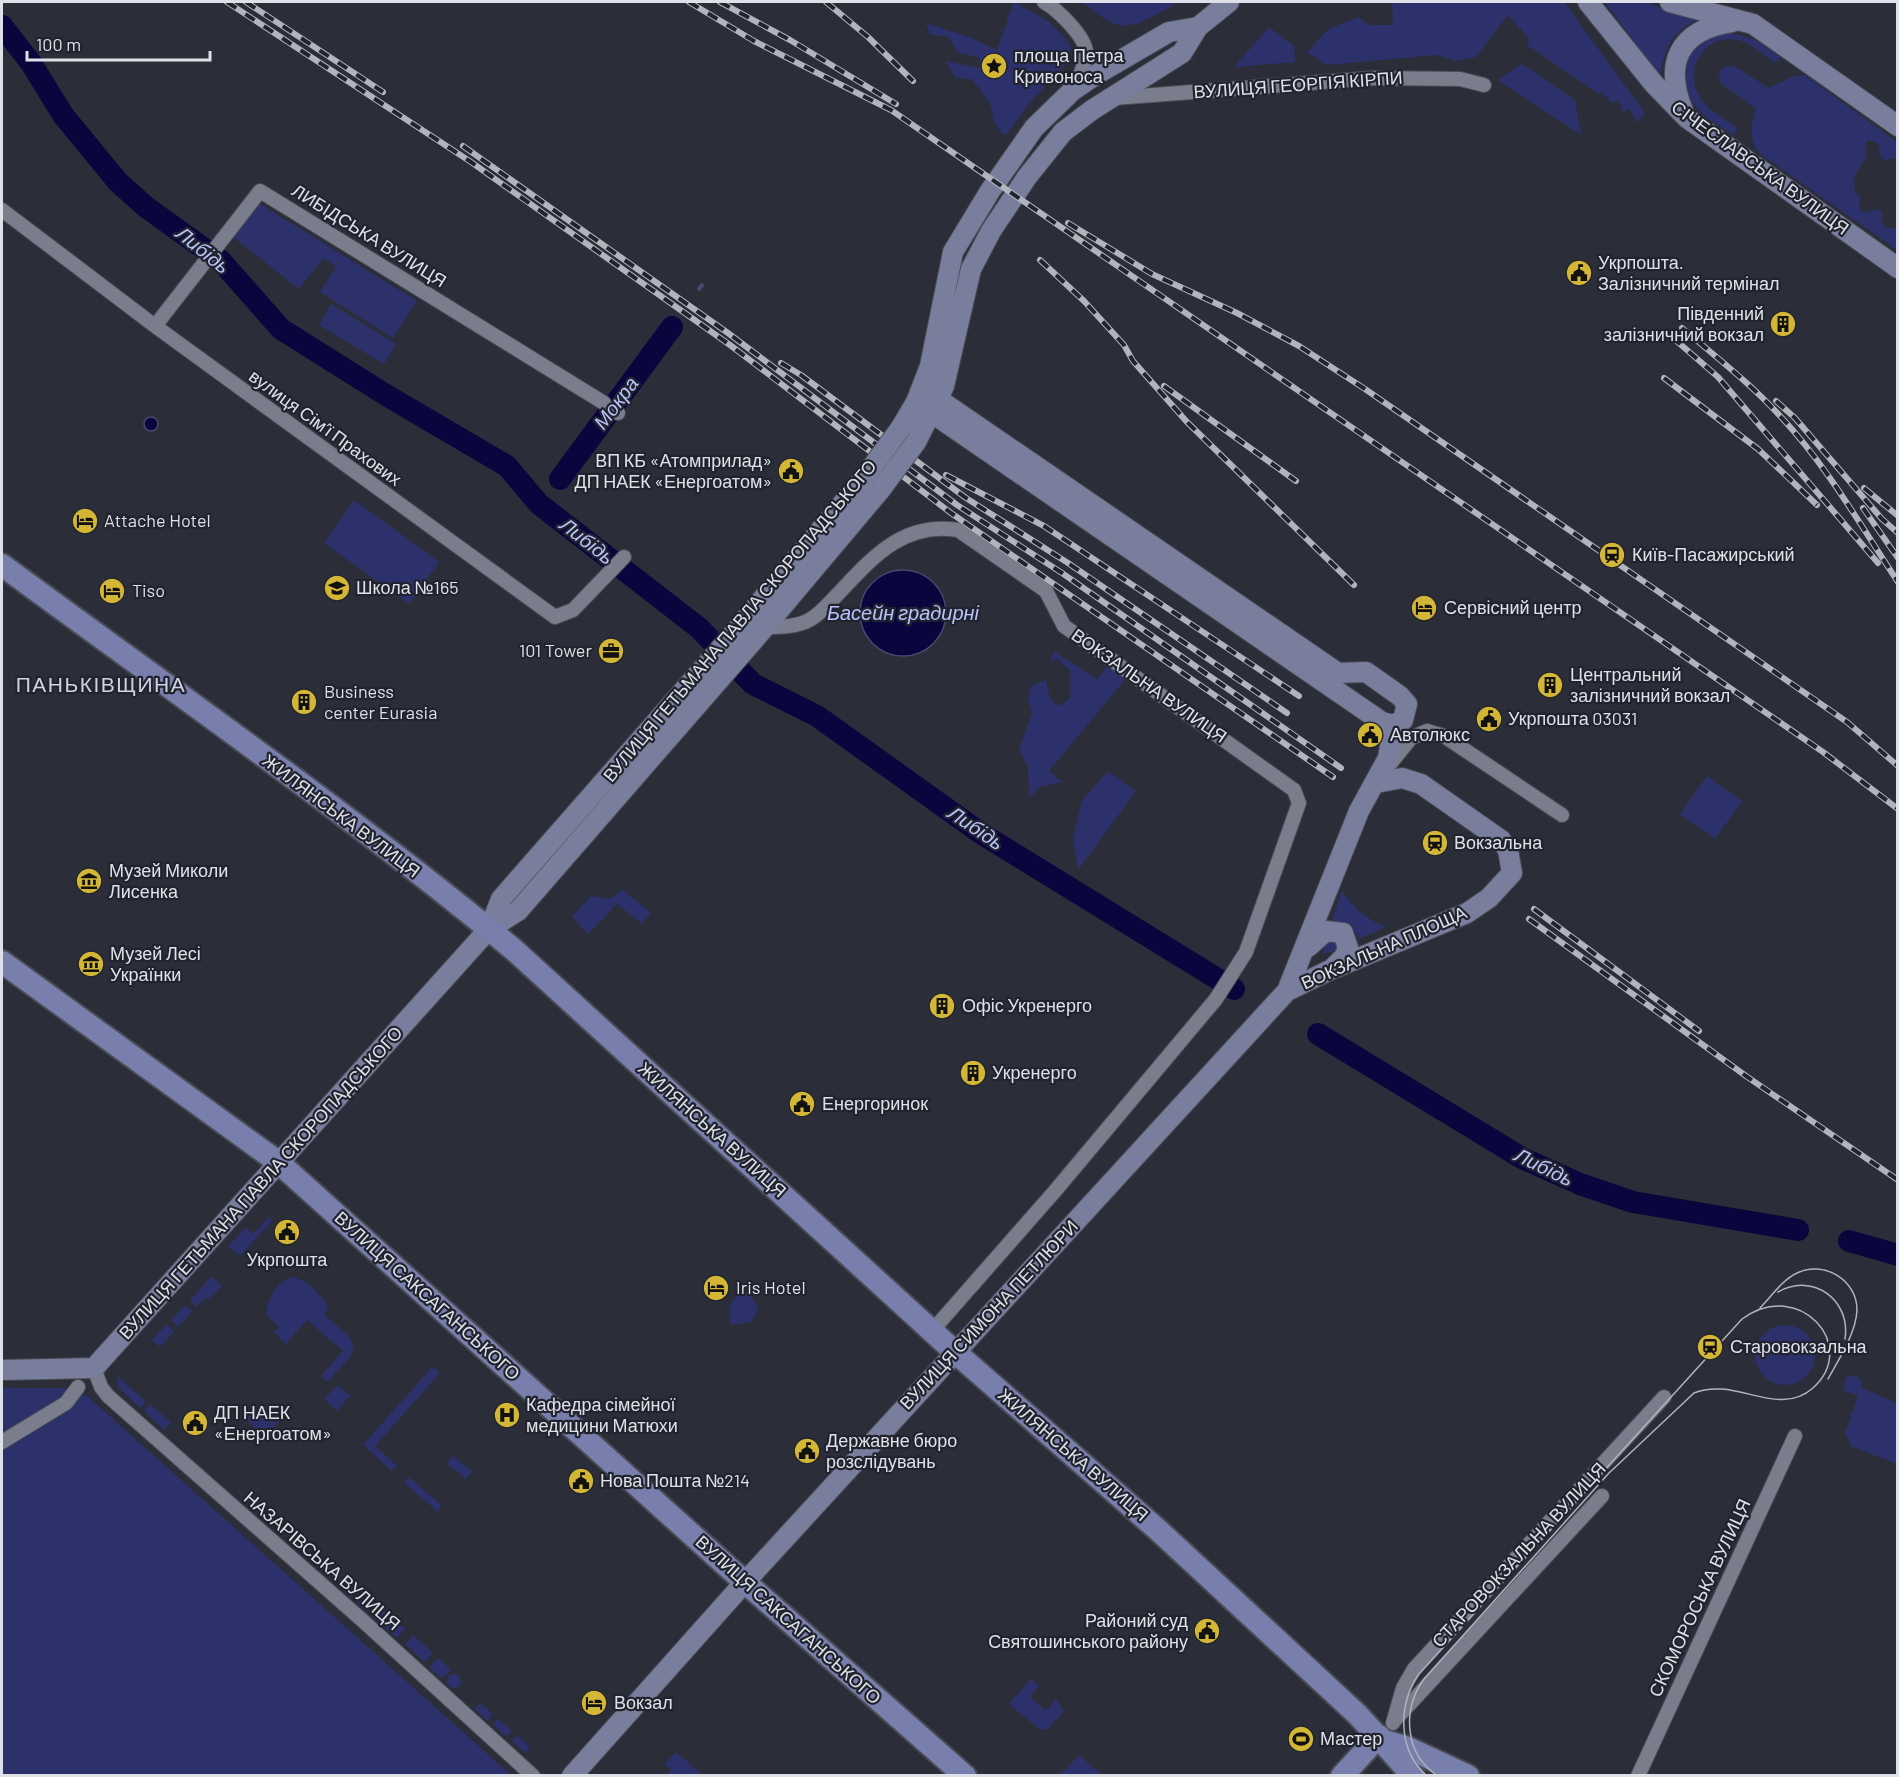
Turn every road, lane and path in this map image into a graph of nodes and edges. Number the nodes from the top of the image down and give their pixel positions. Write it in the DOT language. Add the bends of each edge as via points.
graph roads {
  1 [pos="1044,2"];
  2 [pos="1229,2"];
  3 [pos="1588,2"];
  4 [pos="1670,2"];
  5 [pos="1741,21"];
  6 [pos="1198,27"];
  7 [pos="1484,85"];
  8 [pos="1072,91"];
  9 [pos="1112,98"];
  10 [pos="1687,118"];
  11 [pos="1898,126"];
  12 [pos="2,210"];
  13 [pos="1898,268"];
  14 [pos="155,326"];
  15 [pos="919,395"];
  16 [pos="604,403"];
  17 [pos="935,406"];
  18 [pos="624,557"];
  19 [pos="2,565"];
  20 [pos="765,627"];
  21 [pos="741,640"];
  22 [pos="1349,674"];
  23 [pos="1348,698"];
  24 [pos="1382,722"];
  25 [pos="1381,776"];
  26 [pos="1562,815"];
  27 [pos="489,929"];
  28 [pos="1303,954"];
  29 [pos="2,962"];
  30 [pos="1330,970"];
  31 [pos="1287,991"];
  32 [pos="1216,999"];
  33 [pos="278,1162"];
  34 [pos="932,1331"];
  35 [pos="955,1352"];
  36 [pos="94,1368"];
  37 [pos="2,1370"];
  38 [pos="78,1387"];
  39 [pos="1664,1398"];
  40 [pos="1795,1436"];
  41 [pos="2,1442"];
  42 [pos="1602,1496"];
  43 [pos="745,1582"];
  44 [pos="1385,1733"];
  45 [pos="533,1776"];
  46 [pos="572,1776"];
  47 [pos="964,1776"];
  48 [pos="1342,1776"];
  49 [pos="1413,1776"];
  50 [pos="1468,1776"];
  51 [pos="1638,1776"];
  1 -- 8 [label="street" via="1066,18 1086,48 1084,64"];
  2 -- 6 [label="main road"];
  3 -- 10 [label="main road, СІЧЕСЛАВСЬКА ВУЛИЦЯ" via="1654,84"];
  4 -- 5 [label="main road"];
  5 -- 10 [label="main road" via="1697,31 1678,56 1675,87"];
  5 -- 11 [label="main road" via="1769,34"];
  6 -- 8 [label="main road, ВУЛИЦЯ ГЕТЬМАНА ПАВЛА СКОРОПАДСЬКОГО" via="1169,32"];
  6 -- 9 [label="main road, ВУЛИЦЯ ГЕТЬМАНА ПАВЛА СКОРОПАДСЬКОГО" via="1182,53"];
  7 -- 9 [label="street, ВУЛИЦЯ ГЕОРГІЯ КІРПИ" via="1460,79 1376,78"];
  8 -- 15 [label="main road, ВУЛИЦЯ ГЕТЬМАНА ПАВЛА СКОРОПАДСЬКОГО" via="1034,128 962,234 953,252 937,340"];
  9 -- 17 [label="main road, ВУЛИЦЯ ГЕТЬМАНА ПАВЛА СКОРОПАДСЬКОГО" via="1063,132 991,231 971,269 958,334"];
  10 -- 13 [label="main road, СІЧЕСЛАВСЬКА ВУЛИЦЯ"];
  12 -- 14 [label="street, вулиця Сімʼї Прахових"];
  14 -- 16 [label="street, ЛИБІДСЬКА ВУЛИЦЯ" via="260,191"];
  14 -- 18 [label="street, вулиця Сімʼї Прахових" via="555,617 573,609"];
  15 -- 17 [label="main road"];
  15 -- 21 [label="main road, ВУЛИЦЯ ГЕТЬМАНА ПАВЛА СКОРОПАДСЬКОГО, bridge" via="900,429"];
  17 -- 20 [label="main road, ВУЛИЦЯ ГЕТЬМАНА ПАВЛА СКОРОПАДСЬКОГО, bridge" via="916,442 881,489"];
  17 -- 22 [label="main road" via="1338,673"];
  17 -- 23 [label="main road"];
  19 -- 27 [label="main road, ЖИЛЯНСЬКА ВУЛИЦЯ" via="365,832"];
  20 -- 21 [label="main road, ВУЛИЦЯ ГЕТЬМАНА ПАВЛА СКОРОПАДСЬКОГО"];
  20 -- 32 [label="street, ВОКЗАЛЬНА ВУЛИЦЯ" via="812,618 901,536 944,527 958,530 1046,591 1064,626 1294,790 1299,802 1246,952"];
  21 -- 27 [label="main road, ВУЛИЦЯ ГЕТЬМАНА ПАВЛА СКОРОПАДСЬКОГО" via="501,899"];
  22 -- 23 [label="main road" via="1343,689"];
  22 -- 24 [label="main road" via="1366,672 1404,699 1407,709 1403,720 1393,725"];
  23 -- 24 [label="main road"];
  24 -- 25 [label="main road" via="1391,739"];
  25 -- 26 [label="street, ВОКЗАЛЬНА ПЛОЩА" via="1411,738 1427,731 1444,736"];
  25 -- 28 [label="main road, ВОКЗАЛЬНА ПЛОЩА" via="1359,811"];
  25 -- 30 [label="main road, ВОКЗАЛЬНА ПЛОЩА" via="1402,777 1421,784 1502,840 1512,873 1467,913"];
  27 -- 33 [label="main road, ВУЛИЦЯ ГЕТЬМАНА ПАВЛА СКОРОПАДСЬКОГО"];
  27 -- 34 [label="main road, ЖИЛЯНСЬКА ВУЛИЦЯ"];
  28 -- 30 [label="main road" via="1326,931 1343,933 1348,948"];
  28 -- 31 [label="main road, ВОКЗАЛЬНА ПЛОЩА"];
  29 -- 33 [label="main road, ВУЛИЦЯ САКСАГАНСЬКОГО"];
  30 -- 31 [label="main road, ВОКЗАЛЬНА ПЛОЩА"];
  31 -- 35 [label="main road, ВУЛИЦЯ СИМОНА ПЕТЛЮРИ"];
  32 -- 34 [label="street, ВУЛИЦЯ СИМОНА ПЕТЛЮРИ"];
  33 -- 36 [label="main road, ВУЛИЦЯ ГЕТЬМАНА ПАВЛА СКОРОПАДСЬКОГО"];
  33 -- 43 [label="main road, ВУЛИЦЯ САКСАГАНСЬКОГО"];
  34 -- 35 [label="main road, ЖИЛЯНСЬКА ВУЛИЦЯ"];
  35 -- 43 [label="main road, ВУЛИЦЯ СИМОНА ПЕТЛЮРИ"];
  35 -- 44 [label="main road, ЖИЛЯНСЬКА ВУЛИЦЯ"];
  36 -- 37 [label="main road"];
  36 -- 45 [label="street, НАЗАРІВСЬКА ВУЛИЦЯ" via="108,1396"];
  38 -- 41 [label="street" via="66,1403"];
  39 -- 44 [label="street, СТАРОВОКЗАЛЬНА ВУЛИЦЯ" via="1414,1670"];
  40 -- 51 [label="street, СКОМОРОСЬКА ВУЛИЦЯ"];
  42 -- 44 [label="street, СТАРОВОКЗАЛЬНА ВУЛИЦЯ"];
  43 -- 46 [label="main road, ВУЛИЦЯ СИМОНА ПЕТЛЮРИ"];
  43 -- 47 [label="main road, ВУЛИЦЯ САКСАГАНСЬКОГО"];
  44 -- 48 [label="main road, СТАРОВОКЗАЛЬНА ВУЛИЦЯ"];
  44 -- 49 [label="main road, ЖИЛЯНСЬКА ВУЛИЦЯ"];
  44 -- 50 [label="main road, ЖИЛЯНСЬКА ВУЛИЦЯ"];
}
